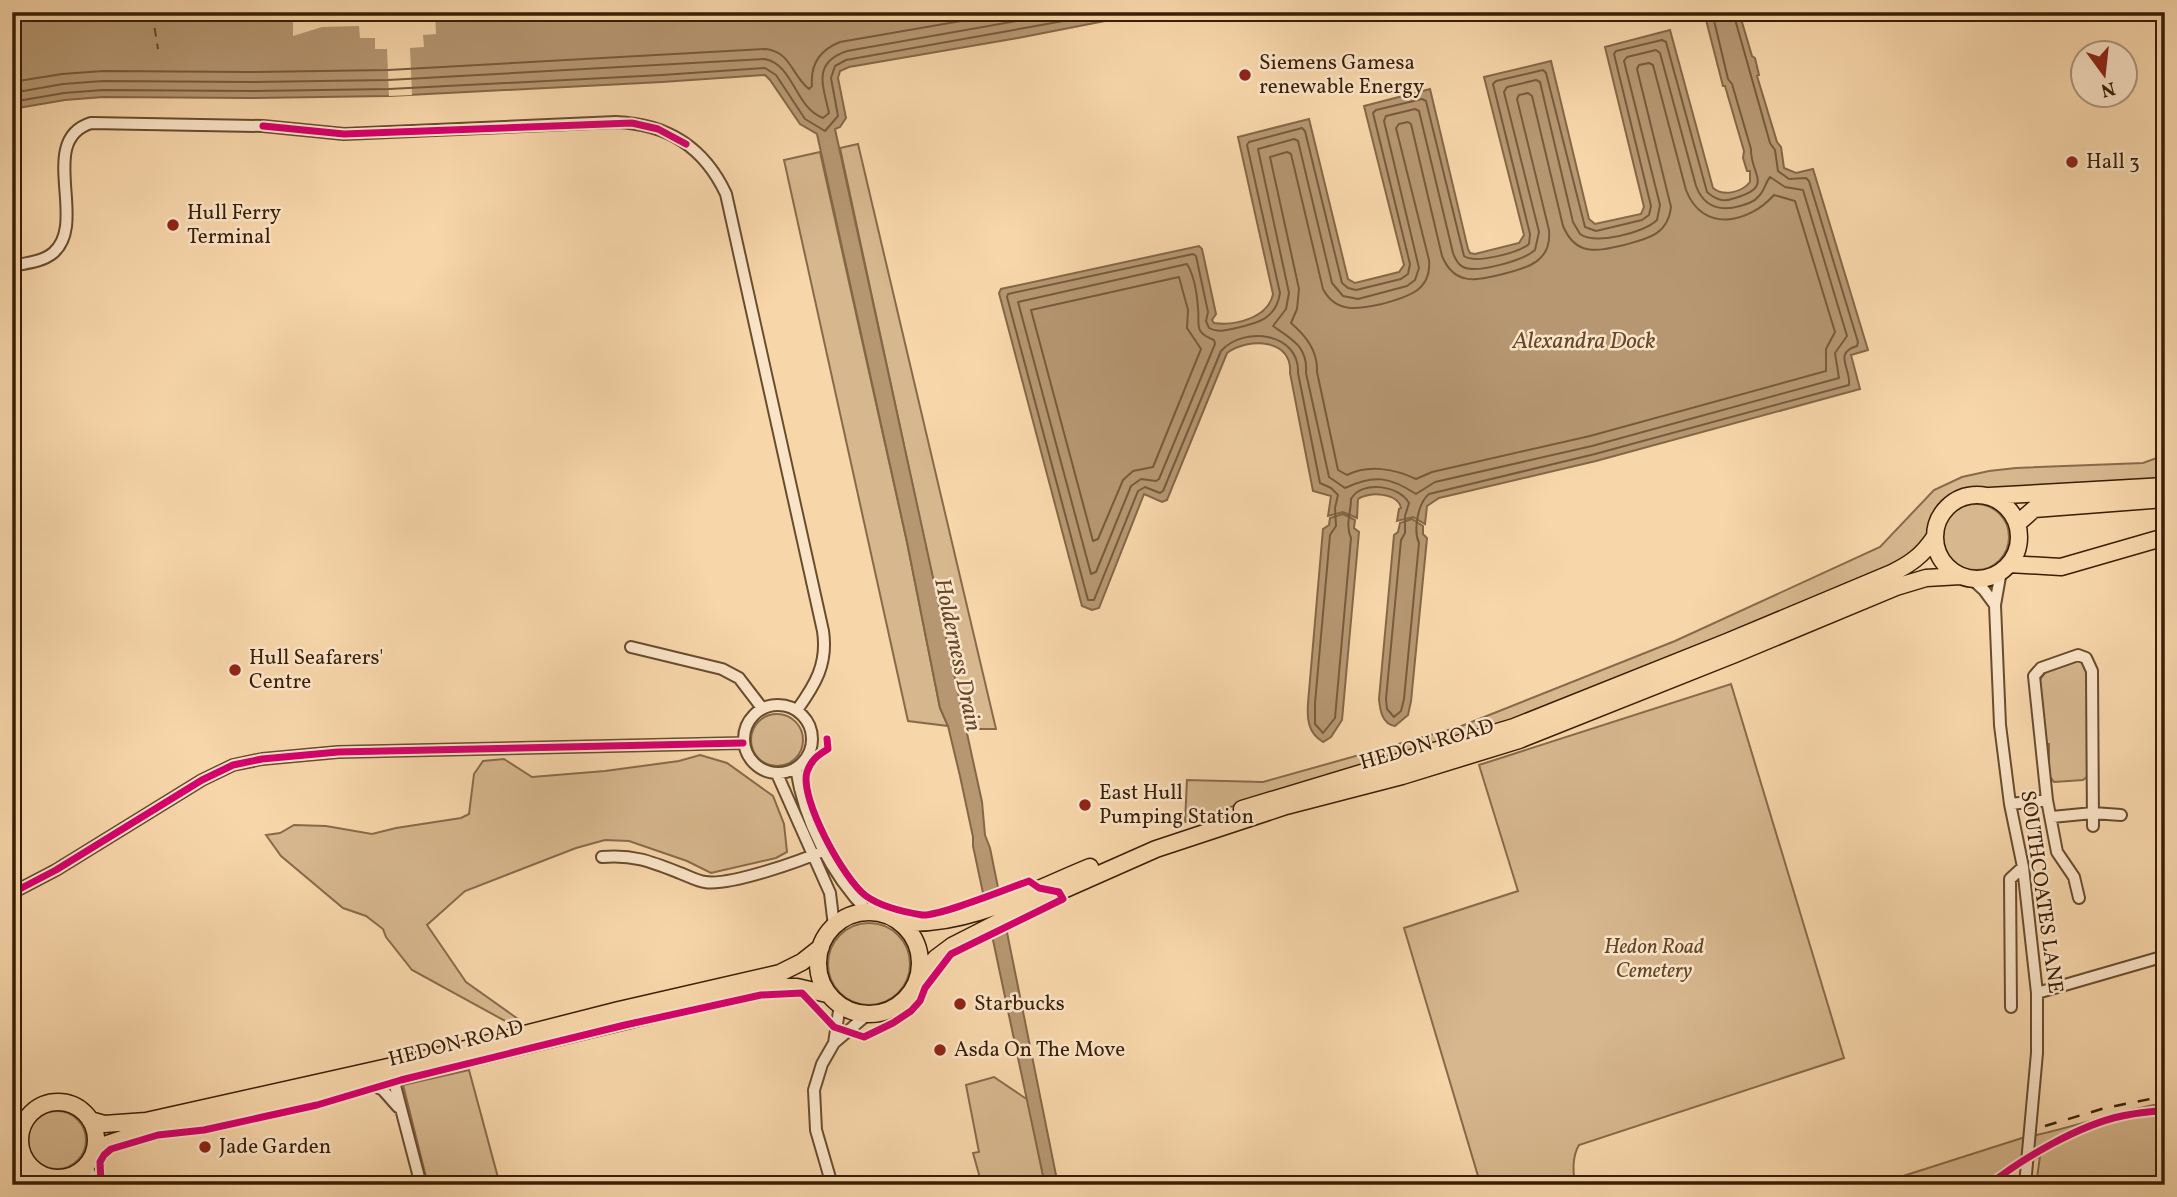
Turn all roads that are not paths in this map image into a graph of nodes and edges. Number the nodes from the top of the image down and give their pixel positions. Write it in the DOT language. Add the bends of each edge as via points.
graph roads {
  1 [pos="12,266"];
  2 [pos="2165,486"];
  3 [pos="1989,496"];
  4 [pos="2165,499"];
  5 [pos="2017,524"];
  6 [pos="1934,538"];
  7 [pos="2165,538"];
  8 [pos="2018,545"];
  9 [pos="2005,567"];
  10 [pos="2044,567"];
  11 [pos="1966,578"];
  12 [pos="1994,605"];
  13 [pos="631,647"];
  14 [pos="762,708"];
  15 [pos="797,710"];
  16 [pos="743,743"];
  17 [pos="796,768"];
  18 [pos="777,774"];
  19 [pos="2047,800"];
  20 [pos="2010,804"];
  21 [pos="2093,813"];
  22 [pos="2121,815"];
  23 [pos="2052,817"];
  24 [pos="2093,826"];
  25 [pos="820,853"];
  26 [pos="602,857"];
  27 [pos="2023,867"];
  28 [pos="12,893"];
  29 [pos="2079,898"];
  30 [pos="1013,907"];
  31 [pos="868,912"];
  32 [pos="900,922"];
  33 [pos="834,926"];
  34 [pos="821,947"];
  35 [pos="2165,956"];
  36 [pos="919,978"];
  37 [pos="827,993"];
  38 [pos="2038,993"];
  39 [pos="839,1005"];
  40 [pos="2011,1007"];
  41 [pos="868,1014"];
  42 [pos="834,1043"];
  43 [pos="393,1078"];
  44 [pos="369,1083"];
  45 [pos="402,1112"];
  46 [pos="90,1120"];
  47 [pos="18,1130"];
  48 [pos="95,1148"];
  49 [pos="12,1166"];
  50 [pos="86,1166"];
  51 [pos="40,1174"];
  52 [pos="68,1181"];
  53 [pos="95,1185"];
  54 [pos="421,1185"];
  55 [pos="832,1185"];
  56 [pos="2025,1185"];
  1 -- 15 [label="street" via="46,258 62,243 66,146 75,131 91,123 263,125 352,134 616,122 645,125 672,135 697,151 726,194 823,631 819,676"];
  2 -- 3 [label="highway"];
  3 -- 5 [label="highway" via="2007,507"];
  3 -- 6 [label="highway" via="1976,494 1951,503 1941,513"];
  4 -- 5 [label="highway" via="2034,509"];
  5 -- 8 [label="highway"];
  6 -- 11 [label="highway" via="1942,561"];
  6 -- 30 [label="highway, HEDON ROAD" via="1914,562 1727,642 1514,727 1155,839"];
  7 -- 10 [label="highway" via="2075,564"];
  8 -- 9 [label="highway"];
  8 -- 10 [label="highway"];
  9 -- 10 [label="highway"];
  9 -- 11 [label="highway" via="1992,576"];
  9 -- 12 [label="street, SOUTHCOATES LANE"];
  11 -- 12 [label="street" via="1984,590"];
  11 -- 30 [label="highway, HEDON ROAD" via="1926,578 1896,587 1519,740 1286,806 1156,849"];
  12 -- 20 [label="street, SOUTHCOATES LANE" via="2000,725"];
  13 -- 14 [label="street" via="722,669 739,678"];
  14 -- 15 [label="street" via="774,705"];
  14 -- 16 [label="street" via="747,723"];
  15 -- 17 [label="street" via="808,723 812,740 810,751"];
  16 -- 18 [label="street" via="754,765"];
  16 -- 28 [label="street" via="338,752 262,759 233,765 198,782"];
  17 -- 18 [label="street"];
  17 -- 25 [label="street"];
  18 -- 25 [label="street"];
  19 -- 20 [label="street"];
  19 -- 21 [label="street" via="2034,676 2041,668 2078,655 2086,658 2092,671"];
  19 -- 23 [label="street"];
  20 -- 27 [label="street, SOUTHCOATES LANE"];
  21 -- 22 [label="street"];
  21 -- 23 [label="street"];
  21 -- 24 [label="street"];
  23 -- 29 [label="street" via="2057,852 2074,877"];
  25 -- 26 [label="street" via="740,879 707,882 623,855"];
  25 -- 31 [label="street"];
  25 -- 33 [label="street"];
  27 -- 38 [label="street, SOUTHCOATES LANE"];
  27 -- 40 [label="street" via="2010,879"];
  30 -- 32 [label="highway, HEDON ROAD" via="929,923"];
  30 -- 36 [label="highway, HEDON ROAD" via="980,933 944,950"];
  31 -- 32 [label="highway"];
  31 -- 33 [label="highway"];
  32 -- 36 [label="highway" via="918,947"];
  33 -- 34 [label="highway"];
  34 -- 37 [label="highway" via="818,961"];
  34 -- 46 [label="highway, HEDON ROAD" via="780,973 446,1054 146,1121 104,1124"];
  35 -- 38 [label="street"];
  36 -- 41 [label="highway" via="899,1005"];
  37 -- 39 [label="highway"];
  37 -- 43 [label="highway, HEDON ROAD" via="776,987"];
  38 -- 56 [label="street, SOUTHCOATES LANE"];
  39 -- 41 [label="highway"];
  39 -- 42 [label="street"];
  41 -- 42 [label="street"];
  42 -- 55 [label="street" via="814,1090 816,1130"];
  43 -- 44 [label="highway, HEDON ROAD"];
  43 -- 45 [label="street"];
  44 -- 45 [label="street" via="383,1090"];
  44 -- 48 [label="highway, HEDON ROAD"];
  45 -- 54 [label="street"];
  46 -- 47 [label="highway" via="79,1109 58,1102 37,1109"];
  46 -- 48 [label="highway"];
  47 -- 51 [label="highway" via="20,1147"];
  48 -- 50 [label="highway"];
  49 -- 51 [label="highway"];
  50 -- 52 [label="highway"];
  50 -- 53 [label="street"];
  51 -- 52 [label="highway"];
}
